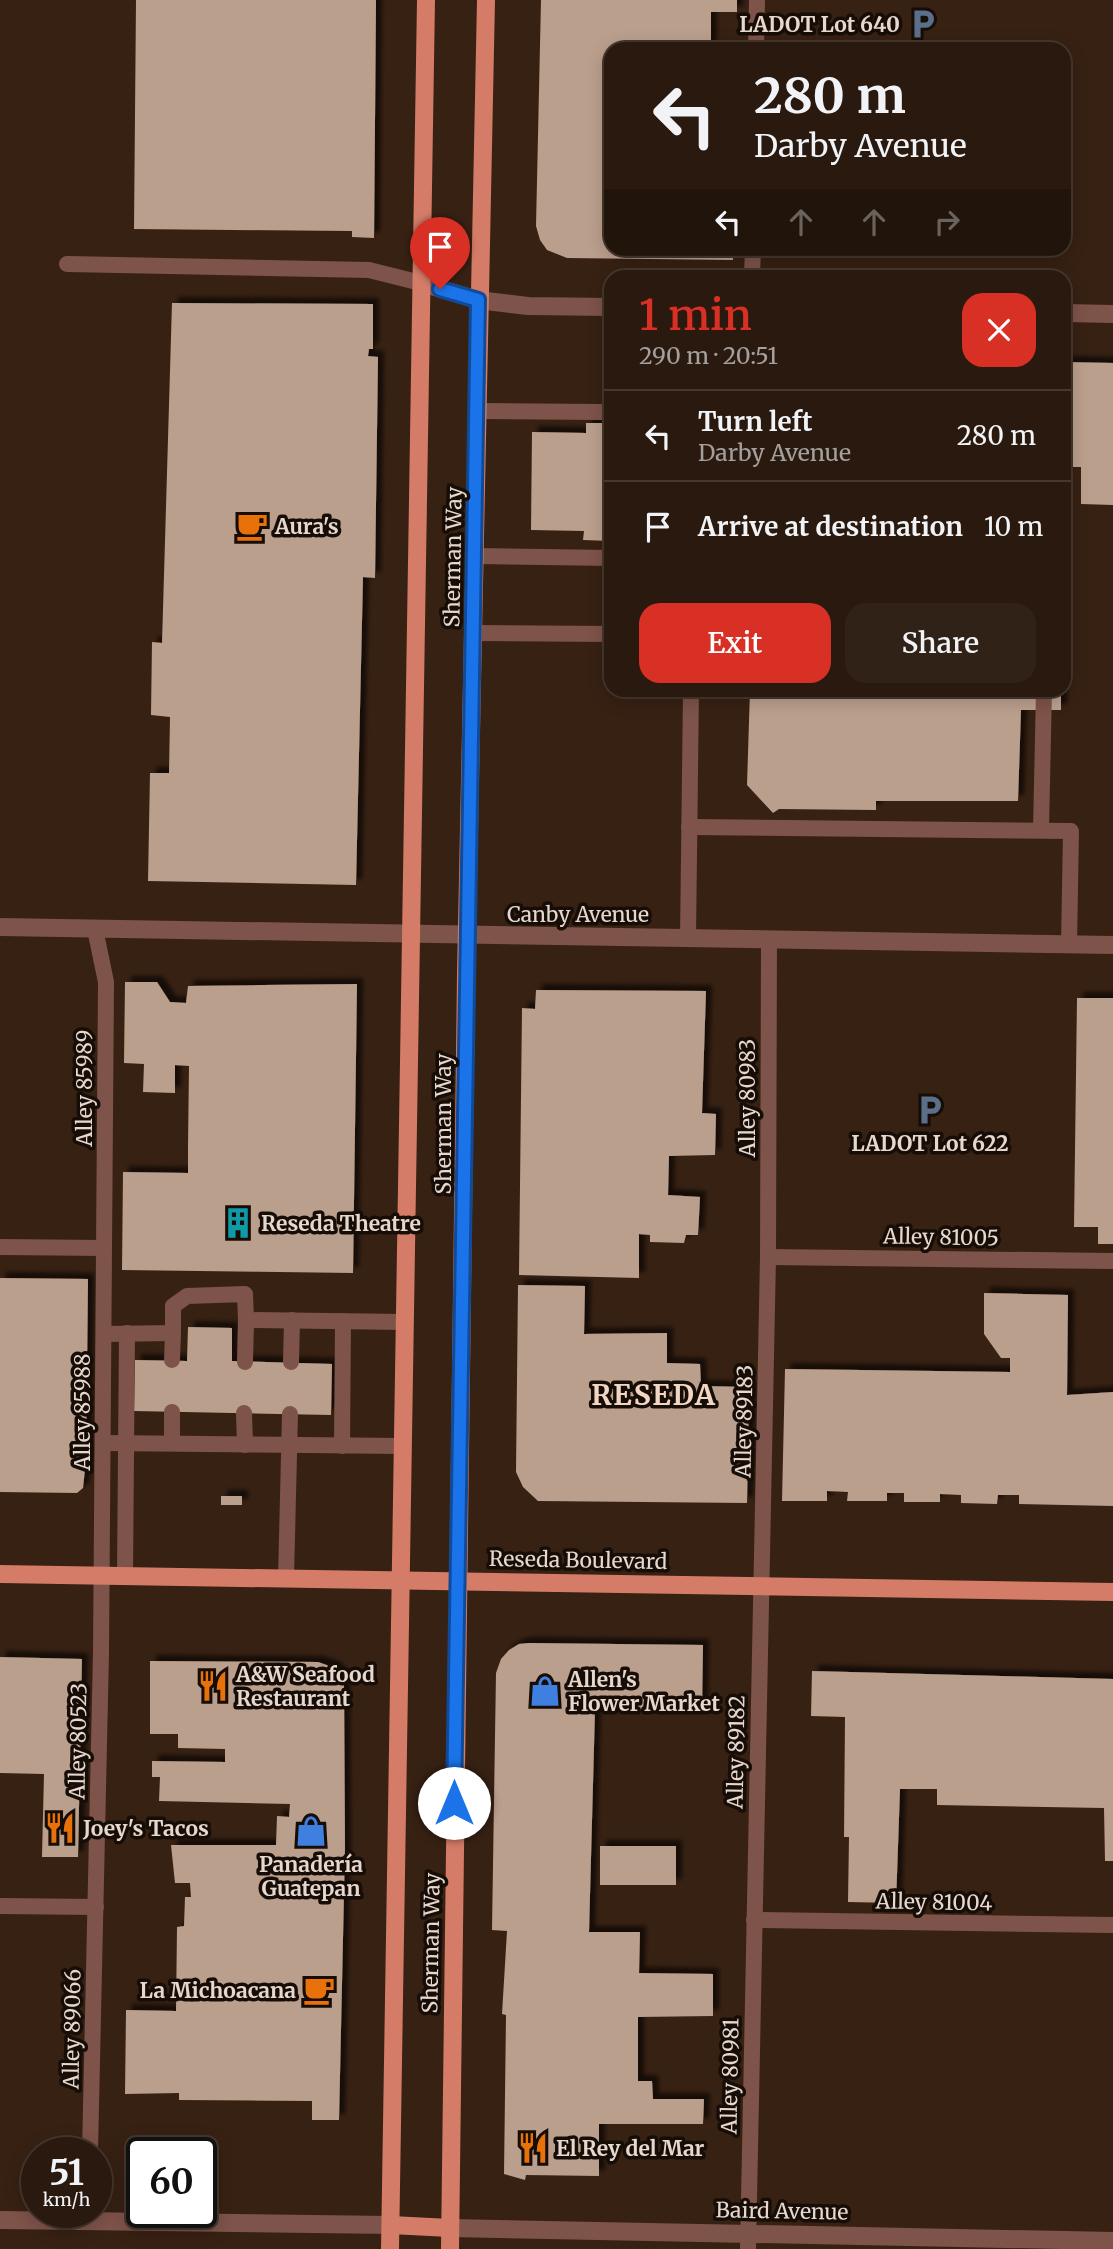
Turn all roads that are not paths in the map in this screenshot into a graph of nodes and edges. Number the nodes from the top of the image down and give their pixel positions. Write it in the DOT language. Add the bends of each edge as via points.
graph roads {
  1 [pos="426,0"];
  2 [pos="486,0"];
  3 [pos="757,0"];
  4 [pos="756,42"];
  5 [pos="68,264"];
  6 [pos="421,283"];
  7 [pos="478,300"];
  8 [pos="604,307"];
  9 [pos="1071,313"];
  10 [pos="1113,314"];
  11 [pos="478,411"];
  12 [pos="604,412"];
  13 [pos="476,556"];
  14 [pos="604,558"];
  15 [pos="474,633"];
  16 [pos="604,634"];
  17 [pos="691,697"];
  18 [pos="1044,697"];
  19 [pos="689,827"];
  20 [pos="1041,830"];
  21 [pos="0,927"];
  22 [pos="95,929"];
  23 [pos="410,935"];
  24 [pos="467,936"];
  25 [pos="688,938"];
  26 [pos="769,940"];
  27 [pos="1069,945"];
  28 [pos="1113,945"];
  29 [pos="0,1247"];
  30 [pos="104,1248"];
  31 [pos="768,1257"];
  32 [pos="1113,1261"];
  33 [pos="246,1320"];
  34 [pos="292,1320"];
  35 [pos="343,1321"];
  36 [pos="405,1322"];
  37 [pos="173,1333"];
  38 [pos="104,1334"];
  39 [pos="127,1334"];
  40 [pos="173,1360"];
  41 [pos="245,1362"];
  42 [pos="291,1362"];
  43 [pos="172,1412"];
  44 [pos="244,1413"];
  45 [pos="290,1414"];
  46 [pos="103,1443"];
  47 [pos="125,1443"];
  48 [pos="172,1443"];
  49 [pos="244,1445"];
  50 [pos="289,1445"];
  51 [pos="342,1446"];
  52 [pos="402,1446"];
  53 [pos="0,1574"];
  54 [pos="102,1575"];
  55 [pos="125,1575"];
  56 [pos="286,1578"];
  57 [pos="400,1579"];
  58 [pos="458,1581"];
  59 [pos="760,1585"];
  60 [pos="1113,1592"];
  61 [pos="0,1906"];
  62 [pos="96,1907"];
  63 [pos="754,1920"];
  64 [pos="1113,1925"];
  65 [pos="90,2137"];
  66 [pos="112,2218"];
  67 [pos="21,2219"];
  68 [pos="0,2220"];
  69 [pos="391,2225"];
  70 [pos="450,2228"];
  71 [pos="748,2241"];
  72 [pos="1113,2241"];
  73 [pos="390,2249"];
  74 [pos="450,2249"];
  1 -- 6 [label="main road, Sherman Way"];
  2 -- 7 [label="main road, Sherman Way"];
  3 -- 4 [label="lane"];
  5 -- 6 [label="lane" via="369,270"];
  6 -- 7 [label="street"];
  6 -- 23 [label="main road, Sherman Way"];
  7 -- 8 [label="street"];
  7 -- 11 [label="main road, Sherman Way"];
  9 -- 10 [label="street"];
  11 -- 12 [label="lane"];
  11 -- 13 [label="main road, Sherman Way"];
  13 -- 14 [label="lane"];
  13 -- 15 [label="main road, Sherman Way"];
  15 -- 16 [label="lane"];
  15 -- 24 [label="main road, Sherman Way"];
  17 -- 19 [label="lane"];
  18 -- 20 [label="lane"];
  19 -- 20 [label="lane"];
  19 -- 25 [label="lane"];
  20 -- 27 [label="lane" via="1071,831"];
  21 -- 22 [label="street, Canby Avenue"];
  22 -- 23 [label="street, Canby Avenue"];
  22 -- 30 [label="lane, Alley 85989" via="106,982"];
  23 -- 24 [label="street, Canby Avenue"];
  23 -- 36 [label="main road, Sherman Way"];
  24 -- 25 [label="street, Canby Avenue"];
  24 -- 58 [label="main road, Sherman Way"];
  25 -- 26 [label="street, Canby Avenue"];
  26 -- 27 [label="street, Canby Avenue"];
  26 -- 31 [label="lane, Alley 80983"];
  27 -- 28 [label="street, Canby Avenue"];
  29 -- 30 [label="lane"];
  30 -- 38 [label="lane, Alley 85988"];
  31 -- 32 [label="lane, Alley 81005"];
  31 -- 59 [label="lane, Alley 89183"];
  33 -- 34 [label="lane"];
  33 -- 37 [label="lane" via="245,1294 187,1296 173,1306"];
  33 -- 41 [label="lane"];
  34 -- 35 [label="lane"];
  34 -- 42 [label="lane"];
  35 -- 36 [label="lane"];
  35 -- 51 [label="lane"];
  36 -- 52 [label="main road, Sherman Way"];
  37 -- 39 [label="lane"];
  37 -- 40 [label="lane"];
  38 -- 39 [label="lane"];
  38 -- 46 [label="lane, Alley 85988"];
  39 -- 47 [label="lane"];
  43 -- 48 [label="lane"];
  44 -- 49 [label="lane"];
  45 -- 50 [label="lane"];
  46 -- 47 [label="lane"];
  46 -- 54 [label="lane, Alley 85988"];
  47 -- 48 [label="lane"];
  47 -- 55 [label="lane"];
  48 -- 49 [label="lane"];
  49 -- 50 [label="lane"];
  50 -- 51 [label="lane"];
  50 -- 56 [label="lane"];
  51 -- 52 [label="lane"];
  52 -- 57 [label="main road, Sherman Way"];
  53 -- 54 [label="main road, Reseda Boulevard"];
  54 -- 55 [label="main road, Reseda Boulevard"];
  54 -- 62 [label="lane, Alley 80523"];
  55 -- 56 [label="main road, Reseda Boulevard"];
  56 -- 57 [label="main road, Reseda Boulevard"];
  57 -- 58 [label="main road, Reseda Boulevard"];
  57 -- 69 [label="main road, Sherman Way"];
  58 -- 59 [label="main road, Reseda Boulevard"];
  58 -- 70 [label="main road, Sherman Way"];
  59 -- 60 [label="main road, Reseda Boulevard"];
  59 -- 63 [label="lane, Alley 89182"];
  61 -- 62 [label="lane"];
  62 -- 65 [label="lane, Alley 89066"];
  63 -- 64 [label="lane, Alley 81004"];
  63 -- 71 [label="lane, Alley 80981"];
  66 -- 69 [label="street"];
  67 -- 68 [label="street"];
  69 -- 70 [label="main road"];
  69 -- 73 [label="main road, Sherman Way"];
  70 -- 71 [label="street, Baird Avenue"];
  70 -- 74 [label="main road, Sherman Way"];
  71 -- 72 [label="street, Baird Avenue"];
}
